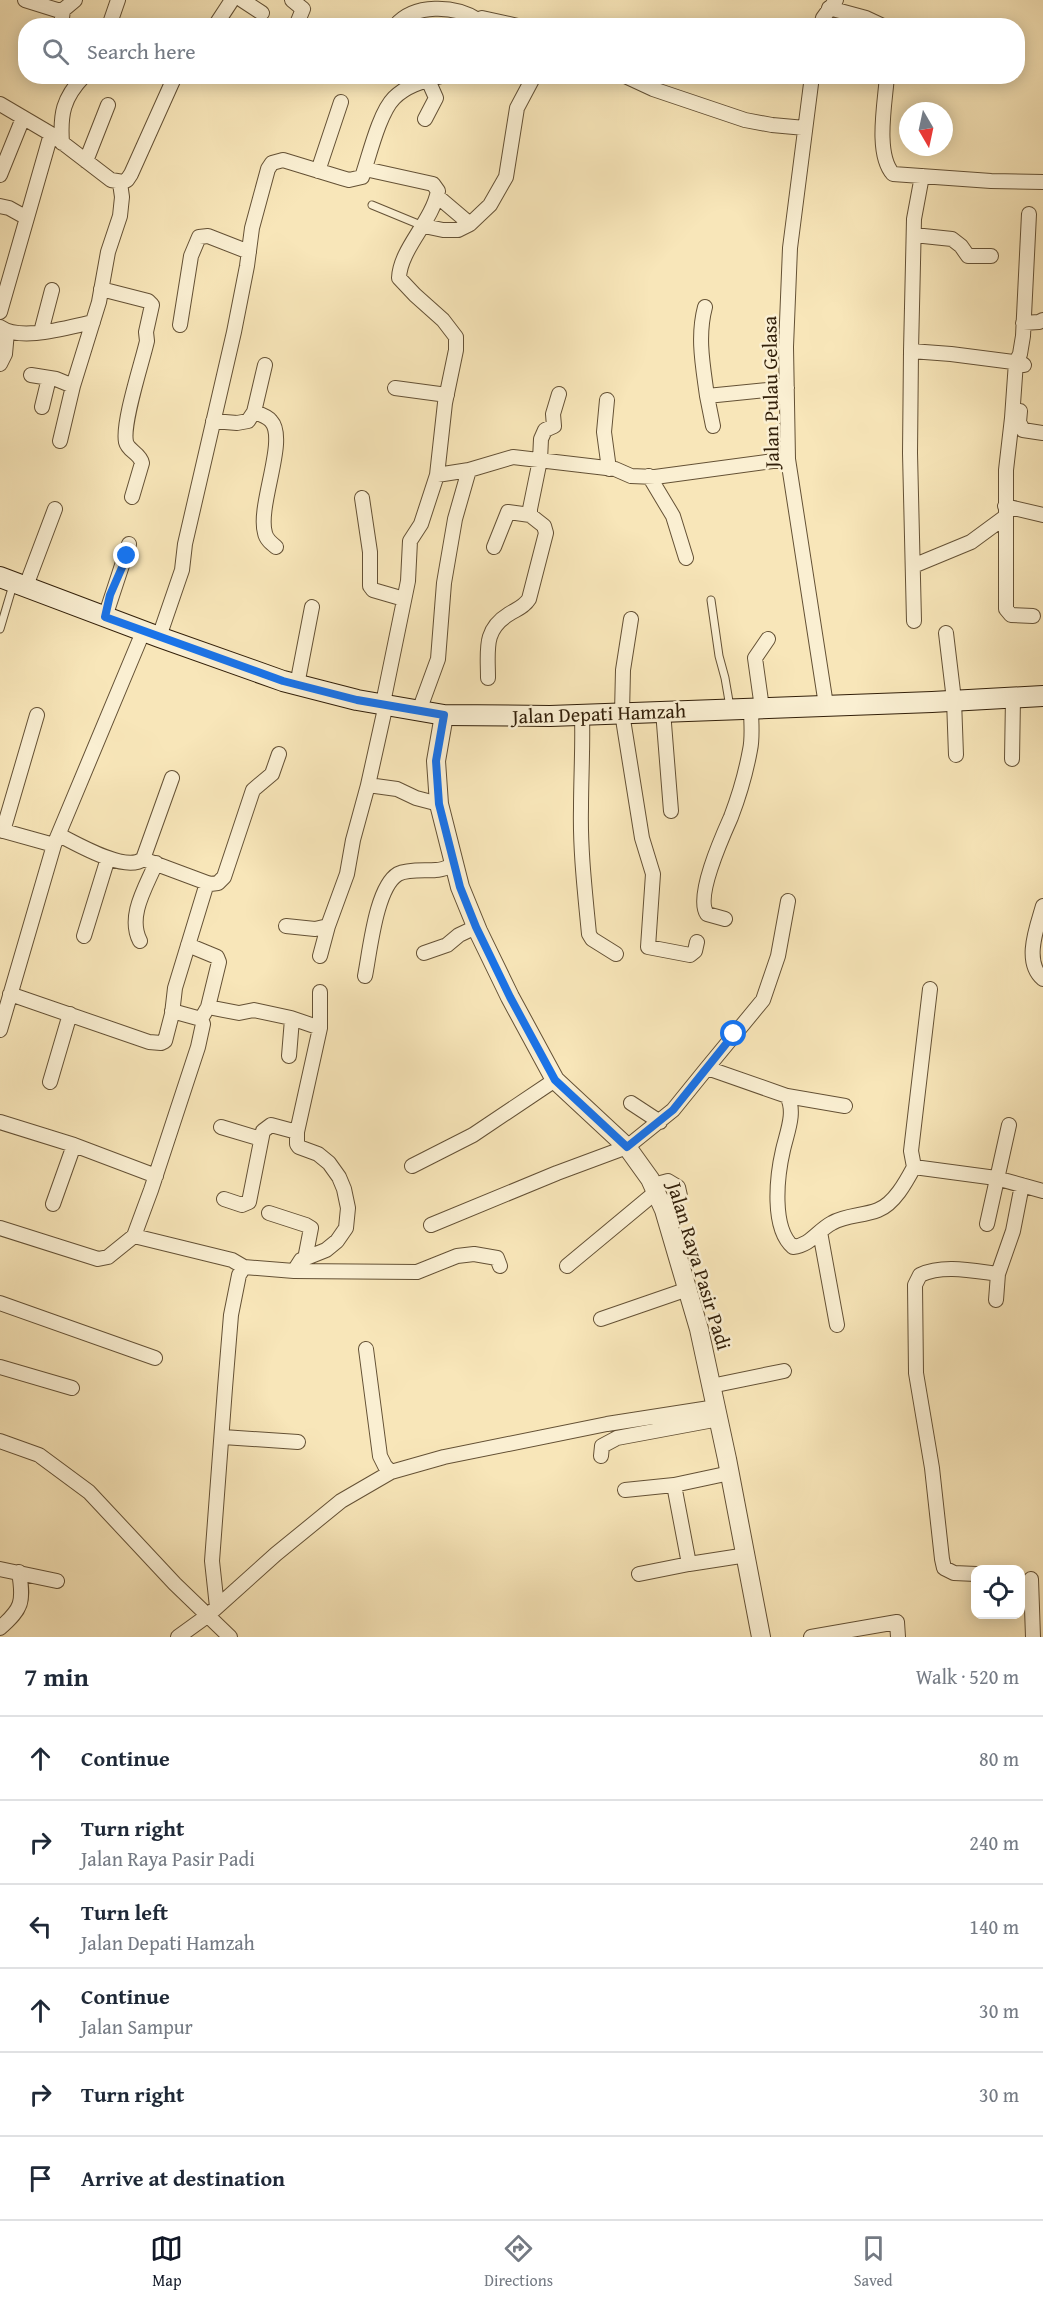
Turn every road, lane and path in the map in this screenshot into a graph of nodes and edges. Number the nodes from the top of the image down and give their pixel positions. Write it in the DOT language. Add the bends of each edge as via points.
graph roads {
  1 [pos="25,0"];
  2 [pos="75,0"];
  3 [pos="118,0"];
  4 [pos="231,0"];
  5 [pos="242,0"];
  6 [pos="292,0"];
  7 [pos="832,4"];
  8 [pos="434,5"];
  9 [pos="63,10"];
  10 [pos="262,13"];
  11 [pos="62,18"];
  12 [pos="112,18"];
  13 [pos="220,18"];
  14 [pos="299,18"];
  15 [pos="401,18"];
  16 [pos="473,18"];
  17 [pos="825,18"];
  18 [pos="866,18"];
  19 [pos="77,84"];
  20 [pos="171,84"];
  21 [pos="414,84"];
  22 [pos="435,84"];
  23 [pos="530,84"];
  24 [pos="642,84"];
  25 [pos="811,84"];
  26 [pos="887,84"];
  27 [pos="341,102"];
  28 [pos="0,104"];
  29 [pos="108,105"];
  30 [pos="23,118"];
  31 [pos="426,119"];
  32 [pos="806,128"];
  33 [pos="51,134"];
  34 [pos="62,143"];
  35 [pos="86,161"];
  36 [pos="365,169"];
  37 [pos="318,171"];
  38 [pos="0,176"];
  39 [pos="922,176"];
  40 [pos="1043,182"];
  41 [pos="120,183"];
  42 [pos="437,196"];
  43 [pos="372,205"];
  44 [pos="0,206"];
  45 [pos="1029,214"];
  46 [pos="27,218"];
  47 [pos="470,224"];
  48 [pos="424,226"];
  49 [pos="914,235"];
  50 [pos="249,252"];
  51 [pos="991,256"];
  52 [pos="101,288"];
  53 [pos="52,290"];
  54 [pos="705,307"];
  55 [pos="0,312"];
  56 [pos="1043,320"];
  57 [pos="93,322"];
  58 [pos="1023,323"];
  59 [pos="180,325"];
  60 [pos="4,330"];
  61 [pos="41,332"];
  62 [pos="911,351"];
  63 [pos="1016,362"];
  64 [pos="0,364"];
  65 [pos="265,365"];
  66 [pos="31,375"];
  67 [pos="49,378"];
  68 [pos="74,386"];
  69 [pos="395,388"];
  70 [pos="787,388"];
  71 [pos="559,394"];
  72 [pos="447,395"];
  73 [pos="707,396"];
  74 [pos="607,400"];
  75 [pos="42,407"];
  76 [pos="254,412"];
  77 [pos="213,421"];
  78 [pos="713,426"];
  79 [pos="1043,433"];
  80 [pos="60,441"];
  81 [pos="788,459"];
  82 [pos="540,460"];
  83 [pos="609,469"];
  84 [pos="469,470"];
  85 [pos="437,475"];
  86 [pos="650,476"];
  87 [pos="132,497"];
  88 [pos="362,498"];
  89 [pos="56,509"];
  90 [pos="1005,512"];
  91 [pos="530,515"];
  92 [pos="1043,515"];
  93 [pos="129,543"];
  94 [pos="276,548"];
  95 [pos="495,548"];
  96 [pos="686,558"];
  97 [pos="913,566"];
  98 [pos="13,582"];
  99 [pos="404,599"];
  100 [pos="711,600"];
  101 [pos="312,607"];
  102 [pos="1033,616"];
  103 [pos="105,617"];
  104 [pos="631,619"];
  105 [pos="914,621"];
  106 [pos="0,629"];
  107 [pos="946,633"];
  108 [pos="156,636"];
  109 [pos="768,639"];
  110 [pos="488,678"];
  111 [pos="297,685"];
  112 [pos="1043,696"];
  113 [pos="1013,698"];
  114 [pos="954,700"];
  115 [pos="384,704"];
  116 [pos="826,705"];
  117 [pos="757,708"];
  118 [pos="730,709"];
  119 [pos="419,711"];
  120 [pos="663,711"];
  121 [pos="622,713"];
  122 [pos="37,715"];
  123 [pos="444,715"];
  124 [pos="582,715"];
  125 [pos="279,754"];
  126 [pos="956,755"];
  127 [pos="1012,759"];
  128 [pos="172,778"];
  129 [pos="368,785"];
  130 [pos="439,804"];
  131 [pos="671,811"];
  132 [pos="1,831"];
  133 [pos="56,840"];
  134 [pos="108,858"];
  135 [pos="149,861"];
  136 [pos="454,865"];
  137 [pos="207,883"];
  138 [pos="788,901"];
  139 [pos="1043,906"];
  140 [pos="725,919"];
  141 [pos="286,926"];
  142 [pos="328,926"];
  143 [pos="476,927"];
  144 [pos="84,936"];
  145 [pos="140,941"];
  146 [pos="697,942"];
  147 [pos="188,945"];
  148 [pos="424,953"];
  149 [pos="616,954"];
  150 [pos="320,956"];
  151 [pos="365,976"];
  152 [pos="1043,979"];
  153 [pos="930,989"];
  154 [pos="320,992"];
  155 [pos="10,994"];
  156 [pos="172,1011"];
  157 [pos="2,1012"];
  158 [pos="205,1013"];
  159 [pos="70,1014"];
  160 [pos="292,1019"];
  161 [pos="320,1028"];
  162 [pos="0,1030"];
  163 [pos="289,1056"];
  164 [pos="707,1068"];
  165 [pos="555,1080"];
  166 [pos="50,1082"];
  167 [pos="787,1096"];
  168 [pos="631,1103"];
  169 [pos="845,1106"];
  170 [pos="0,1122"];
  171 [pos="660,1122"];
  172 [pos="1010,1125"];
  173 [pos="220,1127"];
  174 [pos="297,1132"];
  175 [pos="261,1139"];
  176 [pos="74,1145"];
  177 [pos="627,1147"];
  178 [pos="412,1166"];
  179 [pos="914,1167"];
  180 [pos="156,1176"];
  181 [pos="996,1178"];
  182 [pos="1022,1185"];
  183 [pos="1043,1191"];
  184 [pos="657,1194"];
  185 [pos="224,1199"];
  186 [pos="53,1204"];
  187 [pos="269,1213"];
  188 [pos="987,1224"];
  189 [pos="431,1225"];
  190 [pos="0,1228"];
  191 [pos="820,1232"];
  192 [pos="134,1236"];
  193 [pos="305,1259"];
  194 [pos="500,1266"];
  195 [pos="567,1266"];
  196 [pos="244,1267"];
  197 [pos="294,1271"];
  198 [pos="998,1274"];
  199 [pos="688,1289"];
  200 [pos="996,1300"];
  201 [pos="0,1303"];
  202 [pos="601,1319"];
  203 [pos="837,1325"];
  204 [pos="366,1349"];
  205 [pos="155,1358"];
  206 [pos="0,1367"];
  207 [pos="784,1371"];
  208 [pos="711,1386"];
  209 [pos="72,1388"];
  210 [pos="717,1413"];
  211 [pos="223,1437"];
  212 [pos="0,1441"];
  213 [pos="298,1442"];
  214 [pos="601,1456"];
  215 [pos="391,1472"];
  216 [pos="730,1473"];
  217 [pos="674,1485"];
  218 [pos="625,1490"];
  219 [pos="747,1555"];
  220 [pos="689,1564"];
  221 [pos="0,1569"];
  222 [pos="19,1572"];
  223 [pos="639,1574"];
  224 [pos="971,1574"];
  225 [pos="1031,1580"];
  226 [pos="57,1581"];
  227 [pos="212,1611"];
  228 [pos="0,1629"];
  229 [pos="178,1637"];
  230 [pos="230,1637"];
  231 [pos="761,1637"];
  232 [pos="811,1637"];
  233 [pos="898,1637"];
  234 [pos="1033,1637"];
  1 -- 9 [label="street"];
  2 -- 9 [label="street"];
  3 -- 12 [label="street"];
  4 -- 13 [label="street"];
  5 -- 10 [label="street"];
  6 -- 14 [label="street" via="303,9"];
  7 -- 17 [label="street"];
  7 -- 18 [label="street"];
  8 -- 15 [label="street"];
  8 -- 16 [label="street" via="466,12"];
  9 -- 11 [label="street"];
  19 -- 34 [label="street" via="60,120"];
  20 -- 41 [label="street" via="131,174"];
  21 -- 36 [label="street" via="392,99 373,139"];
  22 -- 31 [label="street" via="436,98"];
  23 -- 47 [label="street" via="517,108 506,177 490,205"];
  24 -- 32 [label="street" via="745,120"];
  25 -- 32 [label="street, Jalan Pulau Gelasa"];
  26 -- 39 [label="street" via="883,155 888,169 893,174"];
  27 -- 37 [label="street"];
  28 -- 30 [label="street"];
  29 -- 35 [label="street"];
  30 -- 33 [label="street"];
  30 -- 38 [label="street"];
  32 -- 70 [label="street, Jalan Pulau Gelasa" via="790,248"];
  33 -- 34 [label="street"];
  33 -- 46 [label="street"];
  34 -- 35 [label="street"];
  35 -- 41 [label="street"];
  36 -- 37 [label="street" via="362,177 350,180"];
  36 -- 42 [label="street" via="433,184"];
  37 -- 50 [label="street" via="283,160 272,163 252,228"];
  39 -- 40 [label="street"];
  39 -- 49 [label="street"];
  41 -- 52 [label="street" via="120,216"];
  42 -- 47 [label="street"];
  42 -- 48 [label="street"];
  43 -- 48 [label="lane"];
  44 -- 46 [label="street"];
  45 -- 58 [label="street"];
  46 -- 55 [label="street"];
  47 -- 48 [label="street" via="458,230"];
  48 -- 72 [label="street" via="405,254 399,278 456,337"];
  49 -- 51 [label="street" via="952,239 968,256"];
  49 -- 62 [label="street"];
  50 -- 59 [label="street" via="208,236 199,237 191,256"];
  50 -- 77 [label="street"];
  52 -- 57 [label="street"];
  52 -- 87 [label="street" via="152,305 125,440 142,463"];
  53 -- 61 [label="street"];
  54 -- 73 [label="street" via="700,342"];
  56 -- 58 [label="street"];
  57 -- 61 [label="street"];
  57 -- 68 [label="street"];
  58 -- 63 [label="street"];
  60 -- 61 [label="street" via="20,334"];
  60 -- 64 [label="street"];
  62 -- 63 [label="street"];
  62 -- 97 [label="street"];
  63 -- 79 [label="street" via="1024,366 1020,426"];
  63 -- 90 [label="street"];
  65 -- 76 [label="street"];
  66 -- 67 [label="street"];
  67 -- 68 [label="street"];
  67 -- 75 [label="street"];
  68 -- 80 [label="street"];
  69 -- 72 [label="street"];
  70 -- 73 [label="street"];
  70 -- 81 [label="street, Jalan Pulau Gelasa"];
  71 -- 82 [label="street" via="554,426 543,432"];
  72 -- 85 [label="street"];
  73 -- 78 [label="street"];
  74 -- 83 [label="street" via="604,432"];
  76 -- 77 [label="street" via="248,421"];
  76 -- 94 [label="street" via="269,418 276,430 263,525 268,540"];
  77 -- 108 [label="street" via="182,570"];
  81 -- 86 [label="street"];
  81 -- 116 [label="street, Jalan Pulau Gelasa"];
  82 -- 83 [label="street"];
  82 -- 84 [label="street" via="513,457"];
  82 -- 91 [label="street"];
  83 -- 86 [label="street" via="631,476"];
  84 -- 85 [label="street"];
  84 -- 119 [label="street" via="455,519 444,583 438,659"];
  85 -- 99 [label="street" via="421,524 410,541"];
  86 -- 96 [label="street" via="673,516"];
  88 -- 99 [label="street" via="370,552 370,586"];
  89 -- 98 [label="street"];
  90 -- 92 [label="street"];
  90 -- 97 [label="street" via="971,542"];
  90 -- 102 [label="street" via="1006,609 1011,615"];
  91 -- 95 [label="street" via="508,512"];
  91 -- 110 [label="street" via="544,526 546,533 529,599 490,631"];
  93 -- 103 [label="street"];
  97 -- 105 [label="street"];
  98 -- 103 [label="main road, Jalan Depati Hamzah"];
  98 -- 106 [label="lane"];
  99 -- 115 [label="street"];
  100 -- 118 [label="lane"];
  101 -- 111 [label="street"];
  103 -- 108 [label="main road, Jalan Depati Hamzah"];
  104 -- 121 [label="street" via="623,670"];
  107 -- 114 [label="street"];
  108 -- 111 [label="main road, Jalan Depati Hamzah"];
  108 -- 133 [label="street"];
  109 -- 117 [label="street" via="755,658"];
  111 -- 115 [label="main road, Jalan Depati Hamzah"];
  112 -- 113 [label="main road, Jalan Depati Hamzah"];
  113 -- 114 [label="main road, Jalan Depati Hamzah"];
  113 -- 127 [label="street"];
  114 -- 116 [label="main road, Jalan Depati Hamzah"];
  114 -- 126 [label="street"];
  115 -- 119 [label="main road, Jalan Depati Hamzah"];
  115 -- 129 [label="street"];
  116 -- 117 [label="main road, Jalan Depati Hamzah"];
  117 -- 118 [label="main road, Jalan Depati Hamzah"];
  117 -- 140 [label="street" via="751,748 711,867 704,906 707,914"];
  118 -- 120 [label="main road, Jalan Depati Hamzah"];
  119 -- 123 [label="main road, Jalan Depati Hamzah"];
  120 -- 121 [label="main road, Jalan Depati Hamzah"];
  120 -- 131 [label="street"];
  121 -- 124 [label="main road, Jalan Depati Hamzah"];
  121 -- 146 [label="street" via="642,838 653,874 648,946 690,955"];
  122 -- 132 [label="street"];
  123 -- 124 [label="main road, Jalan Depati Hamzah"];
  123 -- 130 [label="street, Jalan Raya Pasir Padi" via="436,761"];
  124 -- 149 [label="street" via="581,810 589,933"];
  125 -- 137 [label="street" via="272,774 254,788 224,877 218,883"];
  128 -- 135 [label="street"];
  129 -- 130 [label="street" via="397,789"];
  129 -- 142 [label="street" via="347,874"];
  130 -- 136 [label="street, Jalan Raya Pasir Padi"];
  132 -- 133 [label="street"];
  133 -- 134 [label="street"];
  133 -- 155 [label="street"];
  134 -- 135 [label="street" via="132,864"];
  134 -- 144 [label="street"];
  135 -- 137 [label="street"];
  135 -- 145 [label="street" via="134,923"];
  136 -- 143 [label="street, Jalan Raya Pasir Padi"];
  136 -- 151 [label="street" via="400,873 389,882"];
  137 -- 147 [label="street"];
  138 -- 164 [label="street" via="778,956 763,1000"];
  139 -- 152 [label="street" via="1032,953 1037,974"];
  141 -- 142 [label="street"];
  142 -- 150 [label="street"];
  143 -- 148 [label="street" via="447,945"];
  143 -- 165 [label="street, Jalan Raya Pasir Padi"];
  147 -- 156 [label="street"];
  147 -- 158 [label="street" via="218,959"];
  153 -- 179 [label="street" via="911,1151"];
  154 -- 161 [label="street"];
  155 -- 157 [label="street"];
  155 -- 159 [label="street"];
  156 -- 158 [label="street"];
  156 -- 159 [label="street" via="165,1041 161,1043"];
  157 -- 162 [label="street"];
  158 -- 160 [label="street" via="254,1010"];
  158 -- 180 [label="street" via="198,1047"];
  159 -- 166 [label="street"];
  160 -- 161 [label="street"];
  160 -- 163 [label="street"];
  161 -- 174 [label="street"];
  164 -- 167 [label="street"];
  164 -- 171 [label="street"];
  165 -- 177 [label="street, Jalan Raya Pasir Padi"];
  165 -- 178 [label="street" via="473,1135"];
  167 -- 169 [label="street"];
  167 -- 191 [label="street" via="792,1109 777,1201 784,1239 793,1247 804,1246"];
  168 -- 171 [label="street"];
  170 -- 176 [label="street"];
  171 -- 177 [label="street"];
  172 -- 181 [label="street"];
  173 -- 175 [label="street"];
  174 -- 175 [label="street" via="271,1125 263,1131"];
  174 -- 193 [label="street" via="299,1147 318,1154 334,1170 348,1208 346,1228 337,1242"];
  175 -- 185 [label="street" via="249,1202 242,1205"];
  176 -- 180 [label="street"];
  176 -- 186 [label="street"];
  177 -- 184 [label="street, Jalan Raya Pasir Padi"];
  177 -- 189 [label="street"];
  179 -- 181 [label="street"];
  179 -- 191 [label="street" via="895,1196 879,1210 831,1223"];
  180 -- 192 [label="street"];
  181 -- 182 [label="street"];
  181 -- 188 [label="street"];
  182 -- 183 [label="street"];
  182 -- 198 [label="street"];
  184 -- 195 [label="street"];
  184 -- 199 [label="street, Jalan Raya Pasir Padi"];
  187 -- 193 [label="street" via="311,1228"];
  190 -- 192 [label="street" via="102,1259"];
  191 -- 203 [label="street"];
  192 -- 196 [label="street" via="232,1260"];
  193 -- 197 [label="street"];
  194 -- 197 [label="street" via="497,1258 474,1254 457,1256 417,1272"];
  196 -- 197 [label="street"];
  196 -- 211 [label="street" via="231,1315"];
  198 -- 200 [label="street"];
  198 -- 224 [label="street" via="926,1272 920,1275 915,1297 916,1373 942,1559 945,1568 954,1573"];
  199 -- 202 [label="street"];
  199 -- 208 [label="street, Jalan Raya Pasir Padi"];
  201 -- 205 [label="street"];
  204 -- 215 [label="street" via="380,1456"];
  206 -- 209 [label="street"];
  207 -- 208 [label="street"];
  208 -- 210 [label="street, Jalan Raya Pasir Padi"];
  210 -- 214 [label="street" via="617,1438 602,1446"];
  210 -- 215 [label="street" via="596,1426 444,1457"];
  210 -- 216 [label="street, Jalan Raya Pasir Padi"];
  211 -- 213 [label="street"];
  211 -- 227 [label="street" via="212,1561"];
  212 -- 227 [label="street" via="39,1455 89,1492"];
  215 -- 227 [label="street" via="341,1500"];
  216 -- 217 [label="street"];
  216 -- 219 [label="street, Jalan Raya Pasir Padi"];
  217 -- 218 [label="street"];
  217 -- 220 [label="street"];
  219 -- 220 [label="street"];
  219 -- 231 [label="street, Jalan Raya Pasir Padi"];
  220 -- 223 [label="street"];
  221 -- 222 [label="street"];
  222 -- 226 [label="street"];
  222 -- 228 [label="street" via="21,1604 15,1616"];
  225 -- 234 [label="street"];
  227 -- 229 [label="street"];
  227 -- 230 [label="street"];
  232 -- 233 [label="street" via="897,1622"];
}
